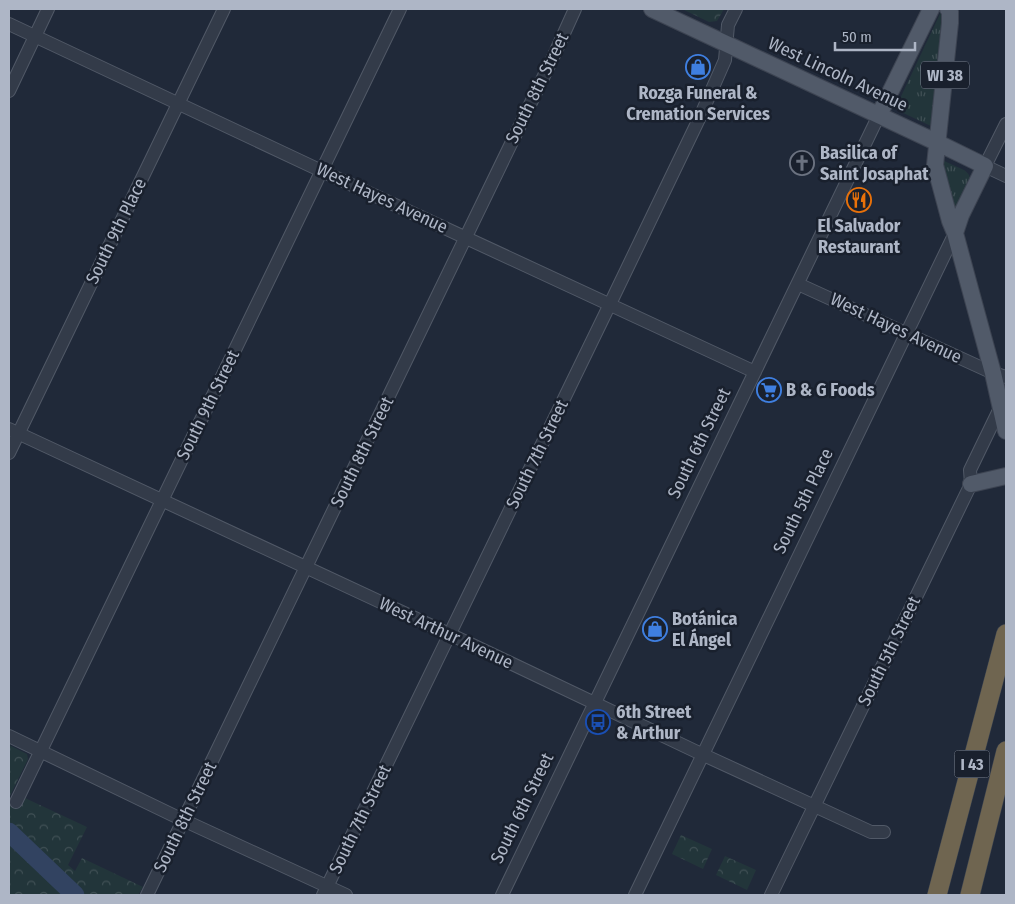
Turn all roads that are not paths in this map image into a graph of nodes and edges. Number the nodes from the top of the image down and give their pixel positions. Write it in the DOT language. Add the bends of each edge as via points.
graph roads {
  1 [pos="48,9"];
  2 [pos="224,9"];
  3 [pos="400,9"];
  4 [pos="575,9"];
  5 [pos="652,9"];
  6 [pos="736,9"];
  7 [pos="931,9"];
  8 [pos="948,9"];
  9 [pos="9,24"];
  10 [pos="35,36"];
  11 [pos="726,44"];
  12 [pos="9,91"];
  13 [pos="178,103"];
  14 [pos="879,115"];
  15 [pos="1006,124"];
  16 [pos="938,142"];
  17 [pos="985,166"];
  18 [pos="322,171"];
  19 [pos="1006,176"];
  20 [pos="955,233"];
  21 [pos="465,237"];
  22 [pos="798,284"];
  23 [pos="610,304"];
  24 [pos="906,333"];
  25 [pos="756,372"];
  26 [pos="1000,375"];
  27 [pos="1000,406"];
  28 [pos="14,431"];
  29 [pos="1006,431"];
  30 [pos="9,453"];
  31 [pos="1006,476"];
  32 [pos="971,484"];
  33 [pos="162,501"];
  34 [pos="306,567"];
  35 [pos="450,634"];
  36 [pos="1006,634"];
  37 [pos="594,703"];
  38 [pos="9,736"];
  39 [pos="41,751"];
  40 [pos="1006,751"];
  41 [pos="703,755"];
  42 [pos="16,802"];
  43 [pos="814,806"];
  44 [pos="183,820"];
  45 [pos="884,832"];
  46 [pos="325,891"];
  47 [pos="147,895"];
  48 [pos="346,895"];
  49 [pos="502,895"];
  50 [pos="635,895"];
  51 [pos="771,895"];
  52 [pos="937,895"];
  53 [pos="970,895"];
  1 -- 10 [label="street"];
  2 -- 13 [label="street, South 9th Place"];
  3 -- 18 [label="street, South 9th Street"];
  4 -- 21 [label="street, South 8th Street"];
  5 -- 11 [label="main road, West Lincoln Avenue"];
  6 -- 11 [label="street, South 7th Street" via="728,25"];
  7 -- 14 [label="main road, South 6th Street / WI 38"];
  8 -- 16 [label="main road, WI 38" via="950,23"];
  9 -- 10 [label="street, West Hayes Avenue"];
  10 -- 12 [label="street"];
  10 -- 13 [label="street, West Hayes Avenue"];
  11 -- 14 [label="main road, West Lincoln Avenue"];
  11 -- 23 [label="street, South 7th Street" via="725,60 699,119"];
  13 -- 18 [label="street, West Hayes Avenue"];
  13 -- 28 [label="street, South 9th Place"];
  14 -- 16 [label="main road, West Lincoln Avenue"];
  14 -- 22 [label="street, South 6th Street"];
  15 -- 17 [label="street, South 5th Place"];
  16 -- 17 [label="main road, West Lincoln Avenue"];
  16 -- 20 [label="main road, WI 38" via="936,165"];
  17 -- 19 [label="street, West Lincoln Avenue"];
  17 -- 20 [label="main road, South 5th Place"];
  18 -- 21 [label="street, West Hayes Avenue"];
  18 -- 33 [label="street, South 9th Street"];
  20 -- 24 [label="street, South 5th Place"];
  20 -- 26 [label="main road, WI 38"];
  21 -- 23 [label="street, West Hayes Avenue"];
  21 -- 34 [label="street, South 8th Street"];
  22 -- 24 [label="street, West Hayes Avenue"];
  22 -- 25 [label="street, South 6th Street"];
  23 -- 25 [label="street, West Hayes Avenue"];
  23 -- 35 [label="street, South 7th Street"];
  24 -- 26 [label="street, West Hayes Avenue"];
  24 -- 41 [label="street, South 5th Place"];
  25 -- 37 [label="street, South 6th Street"];
  26 -- 27 [label="main road, WI 38"];
  27 -- 29 [label="main road, WI 38"];
  27 -- 32 [label="street, South 5th Street" via="970,470"];
  28 -- 30 [label="street, South 9th Place"];
  28 -- 33 [label="street, West Arthur Avenue"];
  31 -- 32 [label="main road"];
  32 -- 43 [label="street, South 5th Street"];
  33 -- 34 [label="street, West Arthur Avenue"];
  33 -- 39 [label="street, South 9th Street"];
  34 -- 35 [label="street, West Arthur Avenue"];
  34 -- 44 [label="street, South 8th Street"];
  35 -- 37 [label="street, West Arthur Avenue"];
  35 -- 46 [label="street, South 7th Street"];
  36 -- 52 [label="highway, I 43"];
  37 -- 41 [label="street, West Arthur Avenue"];
  37 -- 49 [label="street, South 6th Street"];
  38 -- 39 [label="street"];
  39 -- 42 [label="street, South 9th Street"];
  39 -- 44 [label="street"];
  40 -- 53 [label="highway, I 43"];
  41 -- 43 [label="street, West Arthur Avenue"];
  41 -- 50 [label="street, South 5th Place"];
  43 -- 45 [label="street, West Arthur Avenue" via="871,832"];
  43 -- 51 [label="street, South 5th Street"];
  44 -- 46 [label="street"];
  44 -- 47 [label="street, South 8th Street"];
  46 -- 48 [label="street"];
}
